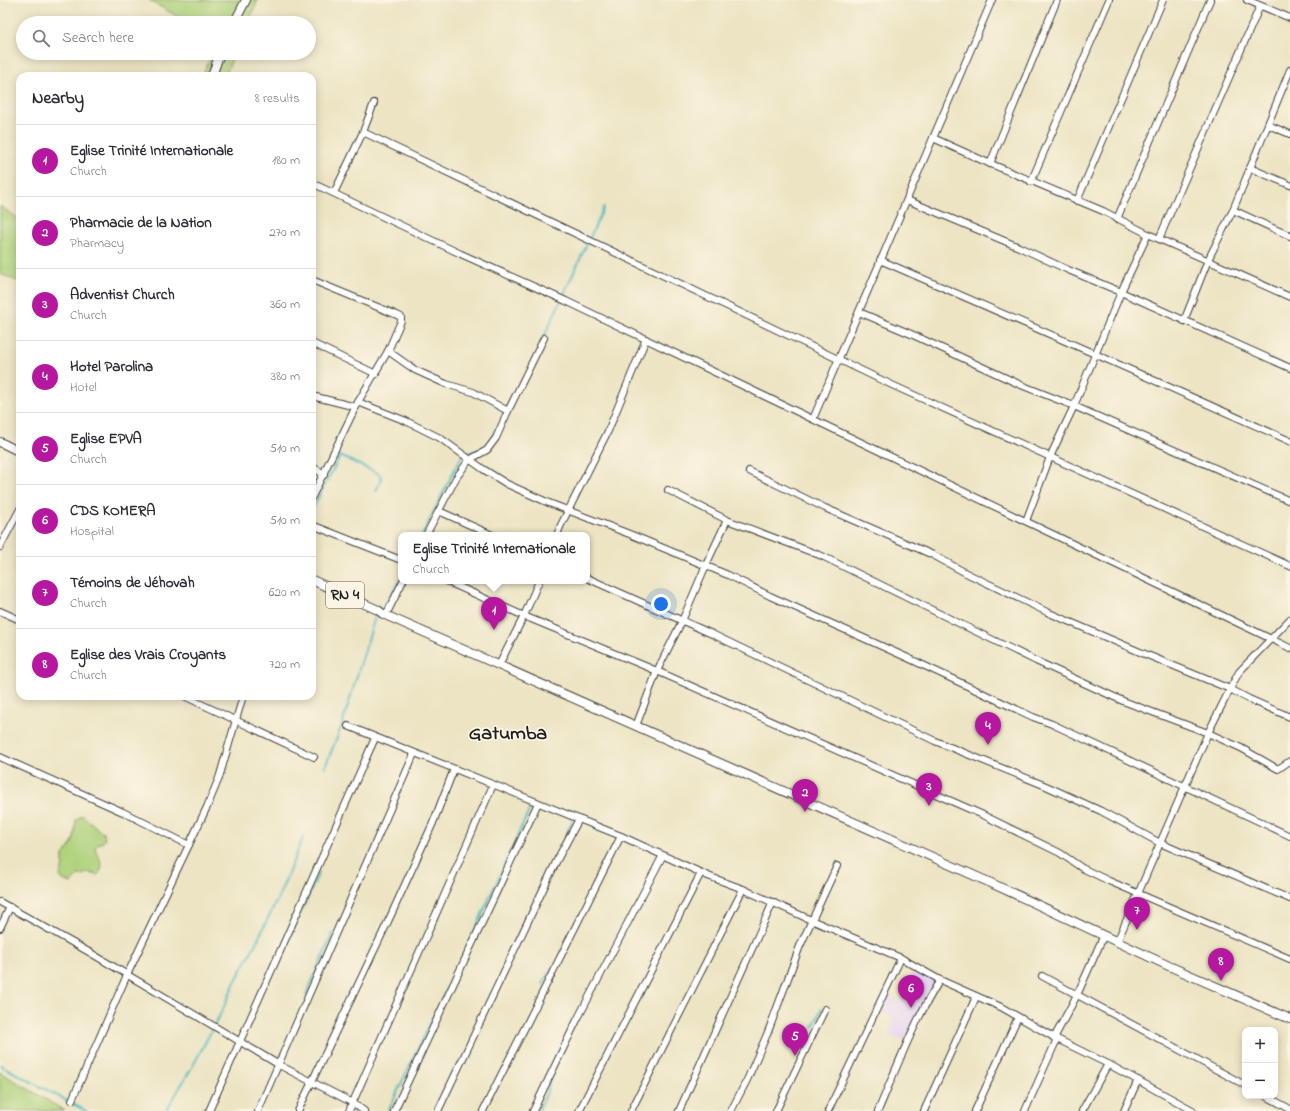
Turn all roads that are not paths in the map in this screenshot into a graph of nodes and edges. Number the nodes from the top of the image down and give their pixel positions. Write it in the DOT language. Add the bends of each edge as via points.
graph roads {
  1 [pos="246,0"];
  2 [pos="992,0"];
  3 [pos="1057,0"];
  4 [pos="1108,0"];
  5 [pos="1163,0"];
  6 [pos="1210,0"];
  7 [pos="1247,0"];
  8 [pos="1260,6"];
  9 [pos="238,16"];
  10 [pos="1290,18"];
  11 [pos="218,60"];
  12 [pos="1290,70"];
  13 [pos="213,72"];
  14 [pos="1288,81"];
  15 [pos="374,103"];
  16 [pos="1268,125"];
  17 [pos="362,132"];
  18 [pos="1290,134"];
  19 [pos="933,138"];
  20 [pos="990,164"];
  21 [pos="1250,168"];
  22 [pos="1031,182"];
  23 [pos="316,185"];
  24 [pos="1290,185"];
  25 [pos="334,193"];
  26 [pos="907,200"];
  27 [pos="1077,201"];
  28 [pos="1233,210"];
  29 [pos="1117,219"];
  30 [pos="1148,234"];
  31 [pos="1290,236"];
  32 [pos="1159,239"];
  33 [pos="880,260"];
  34 [pos="1208,260"];
  35 [pos="316,282"];
  36 [pos="1121,292"];
  37 [pos="1290,297"];
  38 [pos="859,312"];
  39 [pos="1184,321"];
  40 [pos="544,338"];
  41 [pos="646,339"];
  42 [pos="316,345"];
  43 [pos="388,352"];
  44 [pos="1095,354"];
  45 [pos="837,360"];
  46 [pos="1290,368"];
  47 [pos="376,374"];
  48 [pos="316,397"];
  49 [pos="357,404"];
  50 [pos="1074,406"];
  51 [pos="506,410"];
  52 [pos="813,419"];
  53 [pos="1290,441"];
  54 [pos="0,442"];
  55 [pos="16,450"];
  56 [pos="465,457"];
  57 [pos="1050,457"];
  58 [pos="316,469"];
  59 [pos="749,471"];
  60 [pos="324,475"];
  61 [pos="316,490"];
  62 [pos="668,490"];
  63 [pos="1290,501"];
  64 [pos="439,511"];
  65 [pos="568,511"];
  66 [pos="16,517"];
  67 [pos="727,520"];
  68 [pos="1026,521"];
  69 [pos="316,527"];
  70 [pos="428,532"];
  71 [pos="485,532"];
  72 [pos="558,532"];
  73 [pos="0,547"];
  74 [pos="398,559"];
  75 [pos="706,565"];
  76 [pos="1290,566"];
  77 [pos="590,579"];
  78 [pos="316,582"];
  79 [pos="402,584"];
  80 [pos="453,584"];
  81 [pos="538,584"];
  82 [pos="0,611"];
  83 [pos="386,615"];
  84 [pos="524,616"];
  85 [pos="16,618"];
  86 [pos="1290,619"];
  87 [pos="682,620"];
  88 [pos="1270,638"];
  89 [pos="1290,648"];
  90 [pos="499,665"];
  91 [pos="657,671"];
  92 [pos="1230,689"];
  93 [pos="193,700"];
  94 [pos="242,700"];
  95 [pos="1290,716"];
  96 [pos="236,720"];
  97 [pos="348,726"];
  98 [pos="636,726"];
  99 [pos="1208,733"];
  100 [pos="375,738"];
  101 [pos="414,754"];
  102 [pos="0,757"];
  103 [pos="314,758"];
  104 [pos="1290,761"];
  105 [pos="454,769"];
  106 [pos="493,785"];
  107 [pos="1186,787"];
  108 [pos="538,803"];
  109 [pos="579,819"];
  110 [pos="621,836"];
  111 [pos="1290,836"];
  112 [pos="1160,842"];
  113 [pos="189,845"];
  114 [pos="662,855"];
  115 [pos="837,866"];
  116 [pos="701,873"];
  117 [pos="743,889"];
  118 [pos="1137,893"];
  119 [pos="1290,899"];
  120 [pos="0,902"];
  121 [pos="773,902"];
  122 [pos="10,907"];
  123 [pos="811,920"];
  124 [pos="0,928"];
  125 [pos="1104,935"];
  126 [pos="1117,942"];
  127 [pos="901,958"];
  128 [pos="1290,959"];
  129 [pos="127,975"];
  130 [pos="1042,976"];
  131 [pos="940,980"];
  132 [pos="1077,995"];
  133 [pos="976,996"];
  134 [pos="825,1009"];
  135 [pos="1018,1017"];
  136 [pos="1290,1019"];
  137 [pos="1055,1039"];
  138 [pos="240,1041"];
  139 [pos="278,1064"];
  140 [pos="1108,1064"];
  141 [pos="1138,1080"];
  142 [pos="313,1082"];
  143 [pos="1242,1083"];
  144 [pos="1272,1099"];
  145 [pos="72,1100"];
  146 [pos="353,1103"];
  147 [pos="1290,1109"];
  148 [pos="209,1111"];
  149 [pos="258,1111"];
  150 [pos="298,1111"];
  151 [pos="349,1111"];
  152 [pos="364,1111"];
  153 [pos="394,1111"];
  154 [pos="438,1111"];
  155 [pos="483,1111"];
  156 [pos="534,1111"];
  157 [pos="578,1111"];
  158 [pos="632,1111"];
  159 [pos="679,1111"];
  160 [pos="731,1111"];
  161 [pos="776,1111"];
  162 [pos="828,1111"];
  163 [pos="878,1111"];
  164 [pos="924,1111"];
  165 [pos="975,1111"];
  166 [pos="1025,1111"];
  167 [pos="1082,1111"];
  168 [pos="1124,1111"];
  169 [pos="1194,1111"];
  1 -- 9 [label="main road"];
  2 -- 19 [label="street"];
  3 -- 20 [label="street"];
  4 -- 22 [label="street"];
  5 -- 27 [label="street"];
  6 -- 29 [label="street"];
  7 -- 8 [label="street"];
  8 -- 10 [label="street"];
  8 -- 32 [label="street"];
  11 -- 13 [label="main road"];
  12 -- 14 [label="street"];
  14 -- 16 [label="street"];
  15 -- 17 [label="street"];
  16 -- 18 [label="street"];
  16 -- 21 [label="street"];
  17 -- 25 [label="street"];
  17 -- 45 [label="street"];
  19 -- 20 [label="street"];
  19 -- 26 [label="street"];
  20 -- 22 [label="street"];
  21 -- 24 [label="street"];
  21 -- 28 [label="street"];
  22 -- 27 [label="street"];
  23 -- 25 [label="street"];
  25 -- 41 [label="street"];
  26 -- 33 [label="street"];
  26 -- 36 [label="street"];
  27 -- 29 [label="street"];
  28 -- 31 [label="street"];
  28 -- 34 [label="street"];
  29 -- 30 [label="street"];
  30 -- 32 [label="street"];
  30 -- 36 [label="street"];
  32 -- 34 [label="street"];
  33 -- 38 [label="street"];
  33 -- 44 [label="street"];
  34 -- 37 [label="street"];
  34 -- 39 [label="street"];
  35 -- 43 [label="street" via="401,317"];
  36 -- 39 [label="street"];
  36 -- 44 [label="street"];
  38 -- 45 [label="street"];
  38 -- 50 [label="street" via="1020,385"];
  39 -- 46 [label="street"];
  40 -- 51 [label="street"];
  41 -- 52 [label="street"];
  41 -- 65 [label="street" via="608,431"];
  42 -- 47 [label="street"];
  43 -- 47 [label="street"];
  43 -- 51 [label="street" via="415,370 446,384 473,392"];
  44 -- 50 [label="street"];
  44 -- 53 [label="street"];
  45 -- 52 [label="street"];
  45 -- 57 [label="street"];
  47 -- 49 [label="street"];
  48 -- 49 [label="street"];
  49 -- 56 [label="street" via="406,420 440,438"];
  49 -- 60 [label="street"];
  50 -- 57 [label="street"];
  50 -- 63 [label="street"];
  51 -- 56 [label="street" via="496,438 487,450"];
  52 -- 68 [label="street"];
  54 -- 55 [label="main road"];
  56 -- 64 [label="street"];
  56 -- 65 [label="street" via="507,484"];
  57 -- 68 [label="street"];
  57 -- 76 [label="street"];
  58 -- 60 [label="street"];
  59 -- 92 [label="street" via="825,508 933,555 1047,612"];
  60 -- 61 [label="street"];
  62 -- 67 [label="street"];
  64 -- 70 [label="street"];
  64 -- 71 [label="street"];
  65 -- 72 [label="street"];
  65 -- 75 [label="street"];
  66 -- 73 [label="street"];
  67 -- 75 [label="street"];
  67 -- 99 [label="street" via="822,556 1123,701"];
  68 -- 88 [label="street"];
  69 -- 74 [label="street"];
  75 -- 87 [label="street"];
  75 -- 107 [label="street"];
  77 -- 87 [label="street"];
  78 -- 83 [label="main road, RN 4"];
  79 -- 83 [label="street"];
  80 -- 84 [label="street"];
  81 -- 84 [label="street"];
  82 -- 85 [label="street"];
  83 -- 90 [label="main road, RN 4"];
  84 -- 90 [label="street"];
  84 -- 91 [label="street"];
  86 -- 88 [label="street"];
  87 -- 91 [label="street"];
  87 -- 112 [label="street" via="935,741 1046,786"];
  88 -- 89 [label="street"];
  88 -- 92 [label="street" via="1239,672"];
  90 -- 98 [label="main road, RN 4"];
  91 -- 98 [label="street"];
  91 -- 118 [label="street" via="983,815 1060,853 1082,868"];
  92 -- 95 [label="street"];
  92 -- 99 [label="street"];
  93 -- 96 [label="street"];
  94 -- 96 [label="street"];
  96 -- 103 [label="street"];
  96 -- 113 [label="street" via="219,778"];
  97 -- 100 [label="street"];
  98 -- 125 [label="main road, RN 4"];
  99 -- 104 [label="street" via="1278,769"];
  99 -- 107 [label="street"];
  100 -- 101 [label="street"];
  100 -- 138 [label="street"];
  101 -- 105 [label="street"];
  101 -- 139 [label="street"];
  102 -- 113 [label="street" via="123,812"];
  105 -- 106 [label="street"];
  105 -- 142 [label="street" via="433,823"];
  106 -- 108 [label="street"];
  106 -- 146 [label="street"];
  107 -- 111 [label="street"];
  107 -- 112 [label="street"];
  108 -- 109 [label="street"];
  108 -- 153 [label="street"];
  109 -- 110 [label="street"];
  109 -- 154 [label="street"];
  110 -- 114 [label="street"];
  110 -- 155 [label="street"];
  112 -- 118 [label="street"];
  112 -- 119 [label="street"];
  113 -- 129 [label="street"];
  114 -- 116 [label="street"];
  114 -- 156 [label="street" via="577,1020"];
  115 -- 123 [label="street"];
  116 -- 117 [label="street"];
  116 -- 157 [label="street"];
  117 -- 121 [label="street"];
  117 -- 158 [label="street"];
  118 -- 126 [label="street"];
  118 -- 128 [label="street"];
  120 -- 122 [label="street"];
  121 -- 123 [label="street"];
  121 -- 159 [label="street"];
  122 -- 124 [label="street"];
  122 -- 129 [label="street"];
  123 -- 127 [label="street"];
  123 -- 160 [label="street" via="768,1032"];
  125 -- 126 [label="main road, RN 4"];
  125 -- 132 [label="street"];
  126 -- 136 [label="main road, RN 4"];
  127 -- 131 [label="street"];
  127 -- 162 [label="street"];
  129 -- 138 [label="street"];
  129 -- 145 [label="street"];
  130 -- 132 [label="street"];
  131 -- 133 [label="street"];
  131 -- 163 [label="street" via="905,1046"];
  132 -- 137 [label="street"];
  132 -- 143 [label="street"];
  133 -- 135 [label="street"];
  133 -- 164 [label="street"];
  134 -- 161 [label="street"];
  135 -- 137 [label="street"];
  135 -- 165 [label="street"];
  137 -- 140 [label="street"];
  137 -- 166 [label="street"];
  138 -- 139 [label="street"];
  138 -- 148 [label="street"];
  139 -- 142 [label="street"];
  139 -- 149 [label="street"];
  140 -- 141 [label="street"];
  140 -- 167 [label="street"];
  141 -- 168 [label="street"];
  141 -- 169 [label="street"];
  142 -- 146 [label="street"];
  142 -- 150 [label="street"];
  144 -- 147 [label="street"];
  146 -- 151 [label="street"];
  146 -- 152 [label="street"];
}
